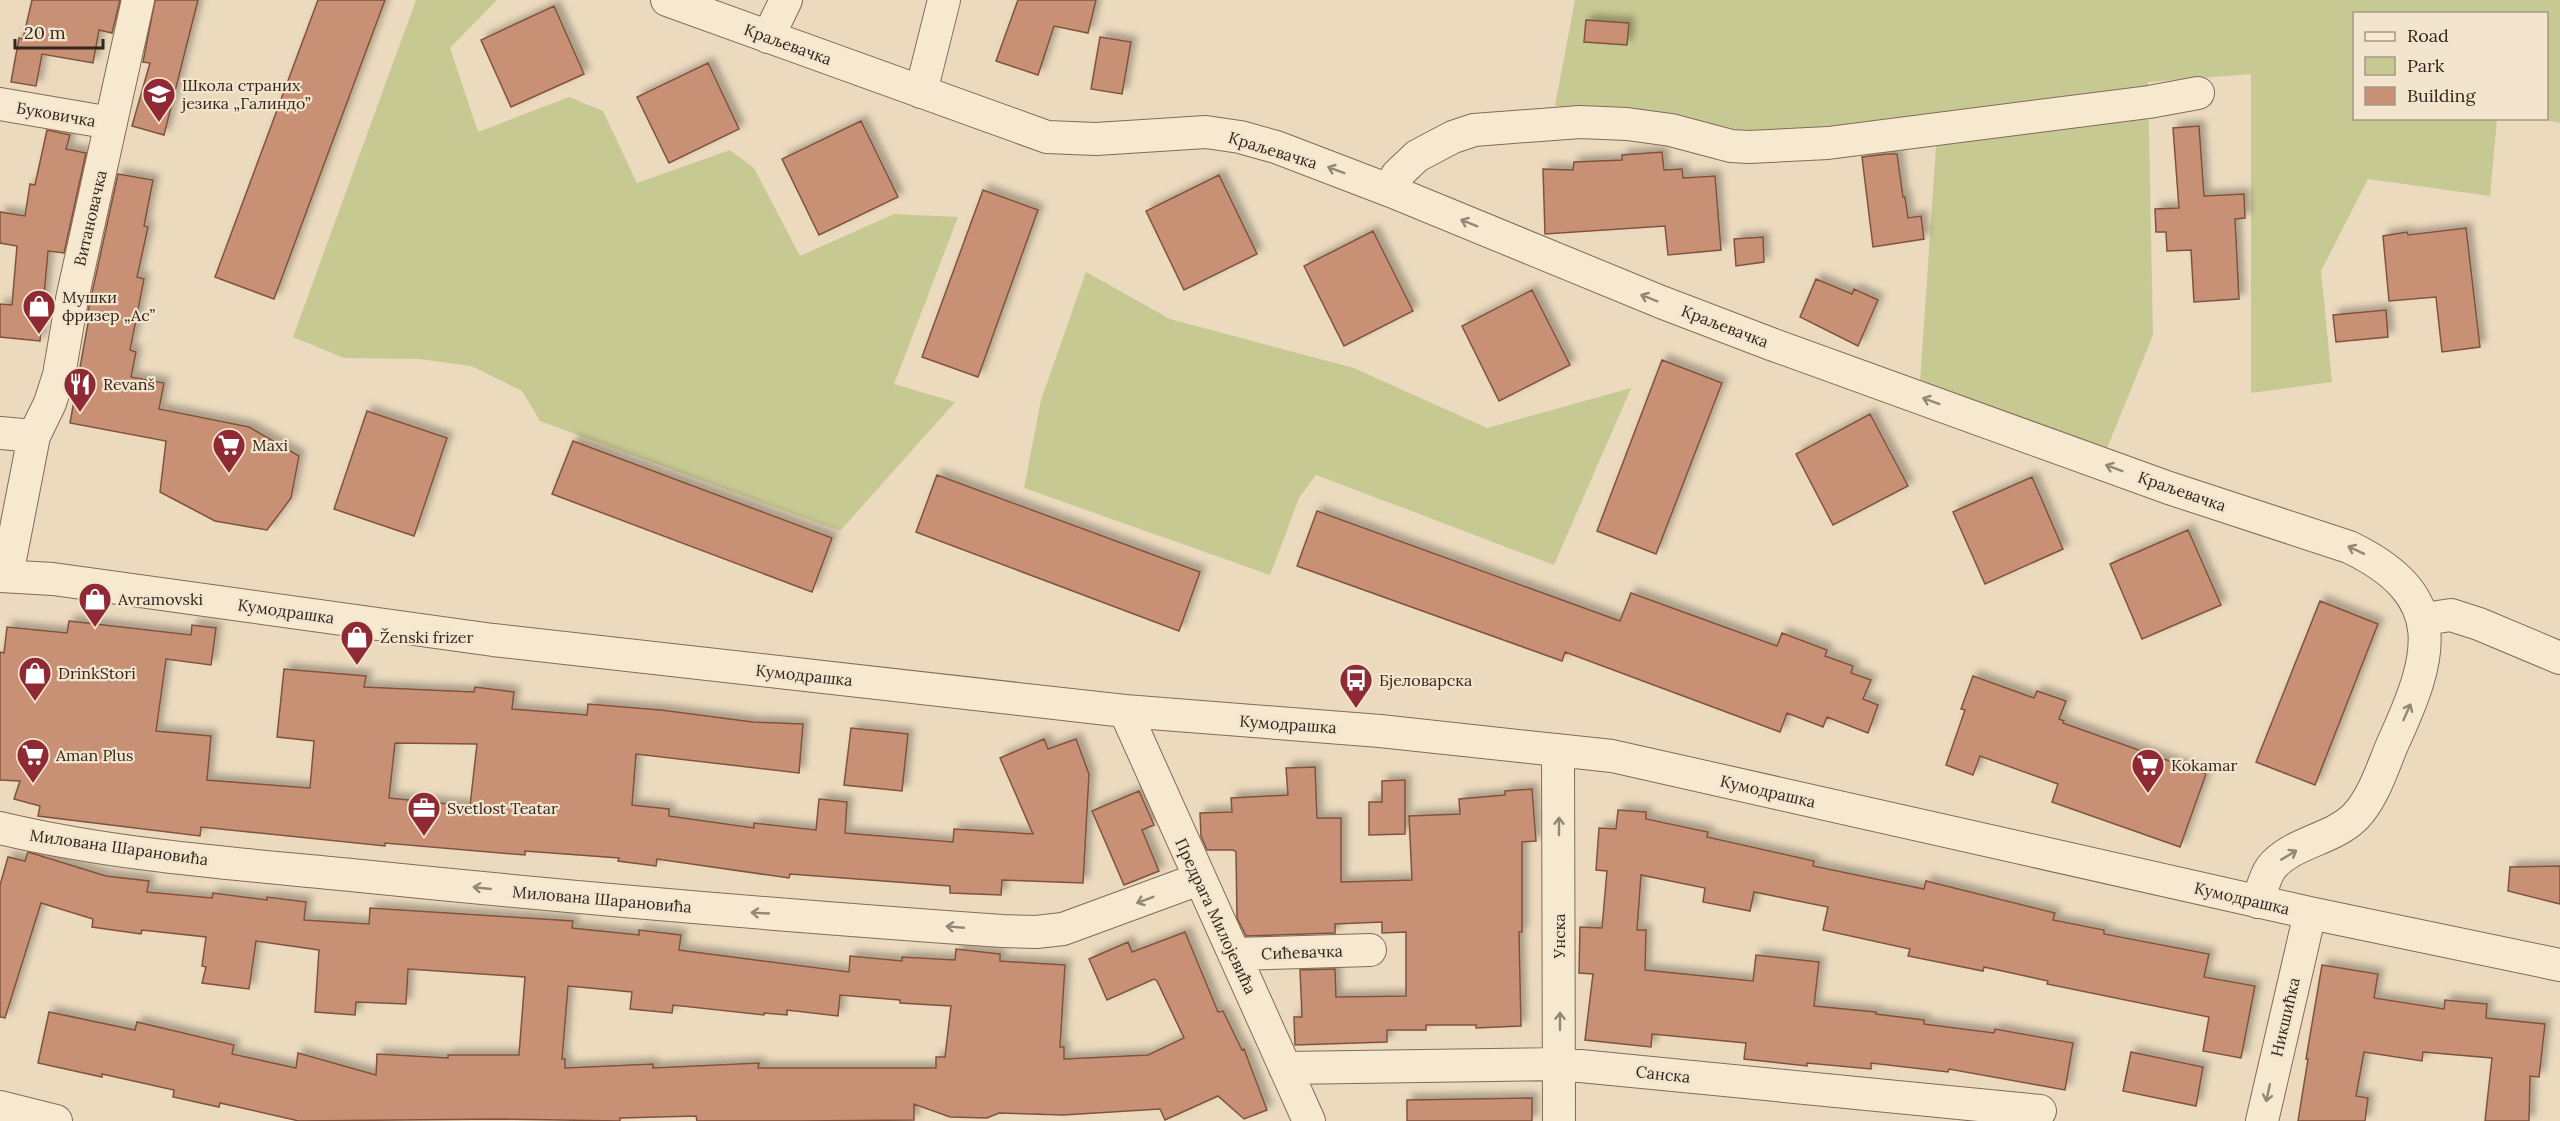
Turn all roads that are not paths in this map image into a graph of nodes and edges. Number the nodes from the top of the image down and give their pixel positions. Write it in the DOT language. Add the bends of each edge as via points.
graph roads {
  1 [pos="138,0"];
  2 [pos="667,0"];
  3 [pos="786,0"];
  4 [pos="944,0"];
  5 [pos="768,37"];
  6 [pos="921,92"];
  7 [pos="2198,93"];
  8 [pos="0,104"];
  9 [pos="111,123"];
  10 [pos="1391,191"];
  11 [pos="0,433"];
  12 [pos="34,436"];
  13 [pos="4,576"];
  14 [pos="2424,619"];
  15 [pos="2560,658"];
  16 [pos="1125,711"];
  17 [pos="1558,750"];
  18 [pos="0,828"];
  19 [pos="1199,879"];
  20 [pos="2258,902"];
  21 [pos="2310,913"];
  22 [pos="1370,950"];
  23 [pos="1234,954"];
  24 [pos="2560,965"];
  25 [pos="1560,1064"];
  26 [pos="1285,1068"];
  27 [pos="0,1107"];
  28 [pos="2040,1111"];
  29 [pos="1303,1119"];
  30 [pos="56,1121"];
  31 [pos="1558,1121"];
  32 [pos="2262,1121"];
  1 -- 9 [label="street, Витановачка"];
  2 -- 5 [label="street, Краљевачка"];
  3 -- 5 [label="street"];
  4 -- 6 [label="street"];
  5 -- 6 [label="street, Краљевачка"];
  10 -- 6 [label="street, Краљевачка, one-way" via="1240,137 1206,132 1096,139 1047,137"];
  7 -- 10 [label="street" via="1840,141 1749,147 1627,124 1580,122 1474,130 1417,156 1397,176"];
  8 -- 9 [label="street, Буковичка"];
  9 -- 12 [label="street, Витановачка" via="59,375"];
  14 -- 10 [label="street, Краљевачка, one-way" via="2395,574 2349,547 2169,488 1771,344"];
  11 -- 12 [label="street"];
  12 -- 13 [label="street, Витановачка"];
  13 -- 16 [label="street, Кумодрашка" via="53,579 493,640"];
  14 -- 15 [label="street" via="2451,615"];
  20 -- 14 [label="street, Краљевачка, one-way" via="2273,866 2302,847 2342,829 2363,806 2412,700 2424,664"];
  16 -- 17 [label="street, Кумодрашка"];
  16 -- 19 [label="street, Предрага Милојевића"];
  17 -- 20 [label="street, Кумодрашка" via="1612,756"];
  25 -- 17 [label="street, Унска, one-way"];
  19 -- 18 [label="street, Милована Шарановића, one-way" via="1063,929 1002,931 737,912 401,880 133,852"];
  19 -- 23 [label="street, Предрага Милојевића"];
  20 -- 21 [label="street, Кумодрашка"];
  21 -- 24 [label="street, Кумодрашка"];
  21 -- 32 [label="street, Никшићка, one-way"];
  22 -- 23 [label="street, Сићевачка"];
  23 -- 26 [label="street, Предрага Милојевића"];
  25 -- 26 [label="street, Санска"];
  25 -- 28 [label="street, Санска"];
  25 -- 31 [label="street, Унска"];
  26 -- 29 [label="street, Предрага Милојевића"];
  27 -- 30 [label="street"];
}
